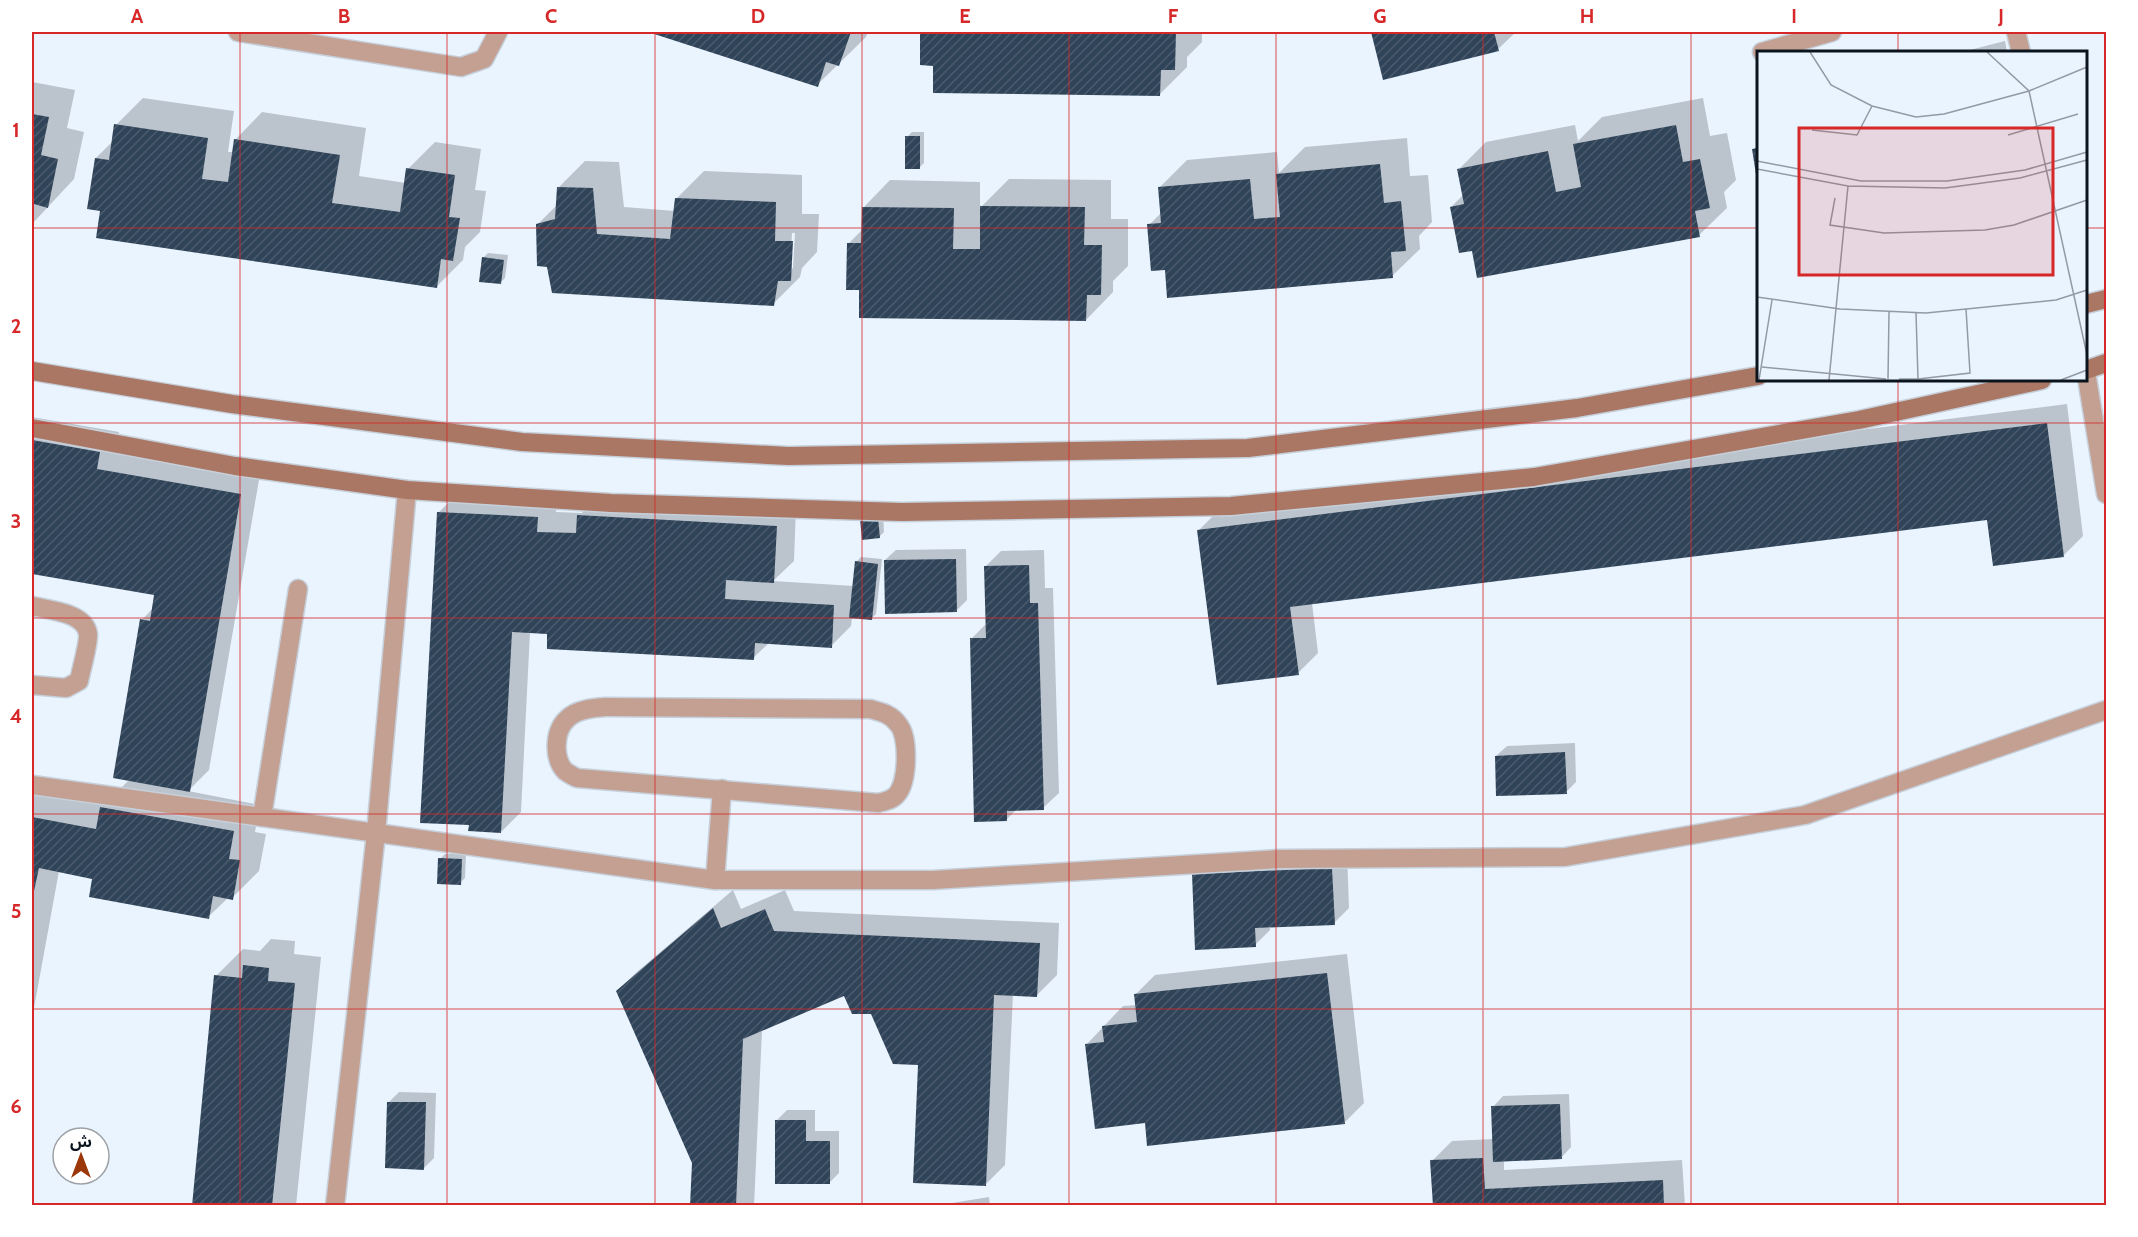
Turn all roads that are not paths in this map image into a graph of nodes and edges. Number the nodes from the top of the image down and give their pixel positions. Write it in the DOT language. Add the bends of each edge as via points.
graph roads {
  1 [pos="238,32"];
  2 [pos="498,32"];
  3 [pos="1832,32"];
  4 [pos="2016,32"];
  5 [pos="1765,51"];
  6 [pos="2021,51"];
  7 [pos="2106,299"];
  8 [pos="2087,304"];
  9 [pos="2106,363"];
  10 [pos="2087,370"];
  11 [pos="32,371"];
  12 [pos="1757,375"];
  13 [pos="2037,381"];
  14 [pos="2087,381"];
  15 [pos="32,428"];
  16 [pos="407,490"];
  17 [pos="2106,494"];
  18 [pos="298,589"];
  19 [pos="32,606"];
  20 [pos="32,685"];
  21 [pos="2106,710"];
  22 [pos="32,785"];
  23 [pos="722,789"];
  24 [pos="262,817"];
  25 [pos="376,833"];
  26 [pos="715,880"];
  27 [pos="335,1206"];
  1 -- 2 [label="street" via="461,67 484,59"];
  3 -- 5 [label="street"];
  4 -- 6 [label="street"];
  7 -- 8 [label="main road"];
  9 -- 10 [label="main road"];
  11 -- 12 [label="main road" via="232,404 522,442 788,456 1248,448 1577,408"];
  13 -- 16 [label="main road" via="1859,420 1534,477 1231,506 902,512 611,503"];
  14 -- 17 [label="street"];
  15 -- 16 [label="main road" via="235,466"];
  16 -- 25 [label="street"];
  18 -- 24 [label="street"];
  19 -- 20 [label="street" via="68,614 83,622 88,634 79,681 66,688"];
  21 -- 26 [label="street" via="1805,815 1565,857 1279,859 933,880"];
  22 -- 24 [label="street"];
  23 -- 23 [label="street" via="889,801 903,782 906,743 900,725 889,714 870,709 607,707 588,709 567,718 559,731 560,762 566,772 577,778"];
  23 -- 26 [label="street"];
  24 -- 25 [label="street"];
  25 -- 26 [label="street"];
  25 -- 27 [label="street"];
}
